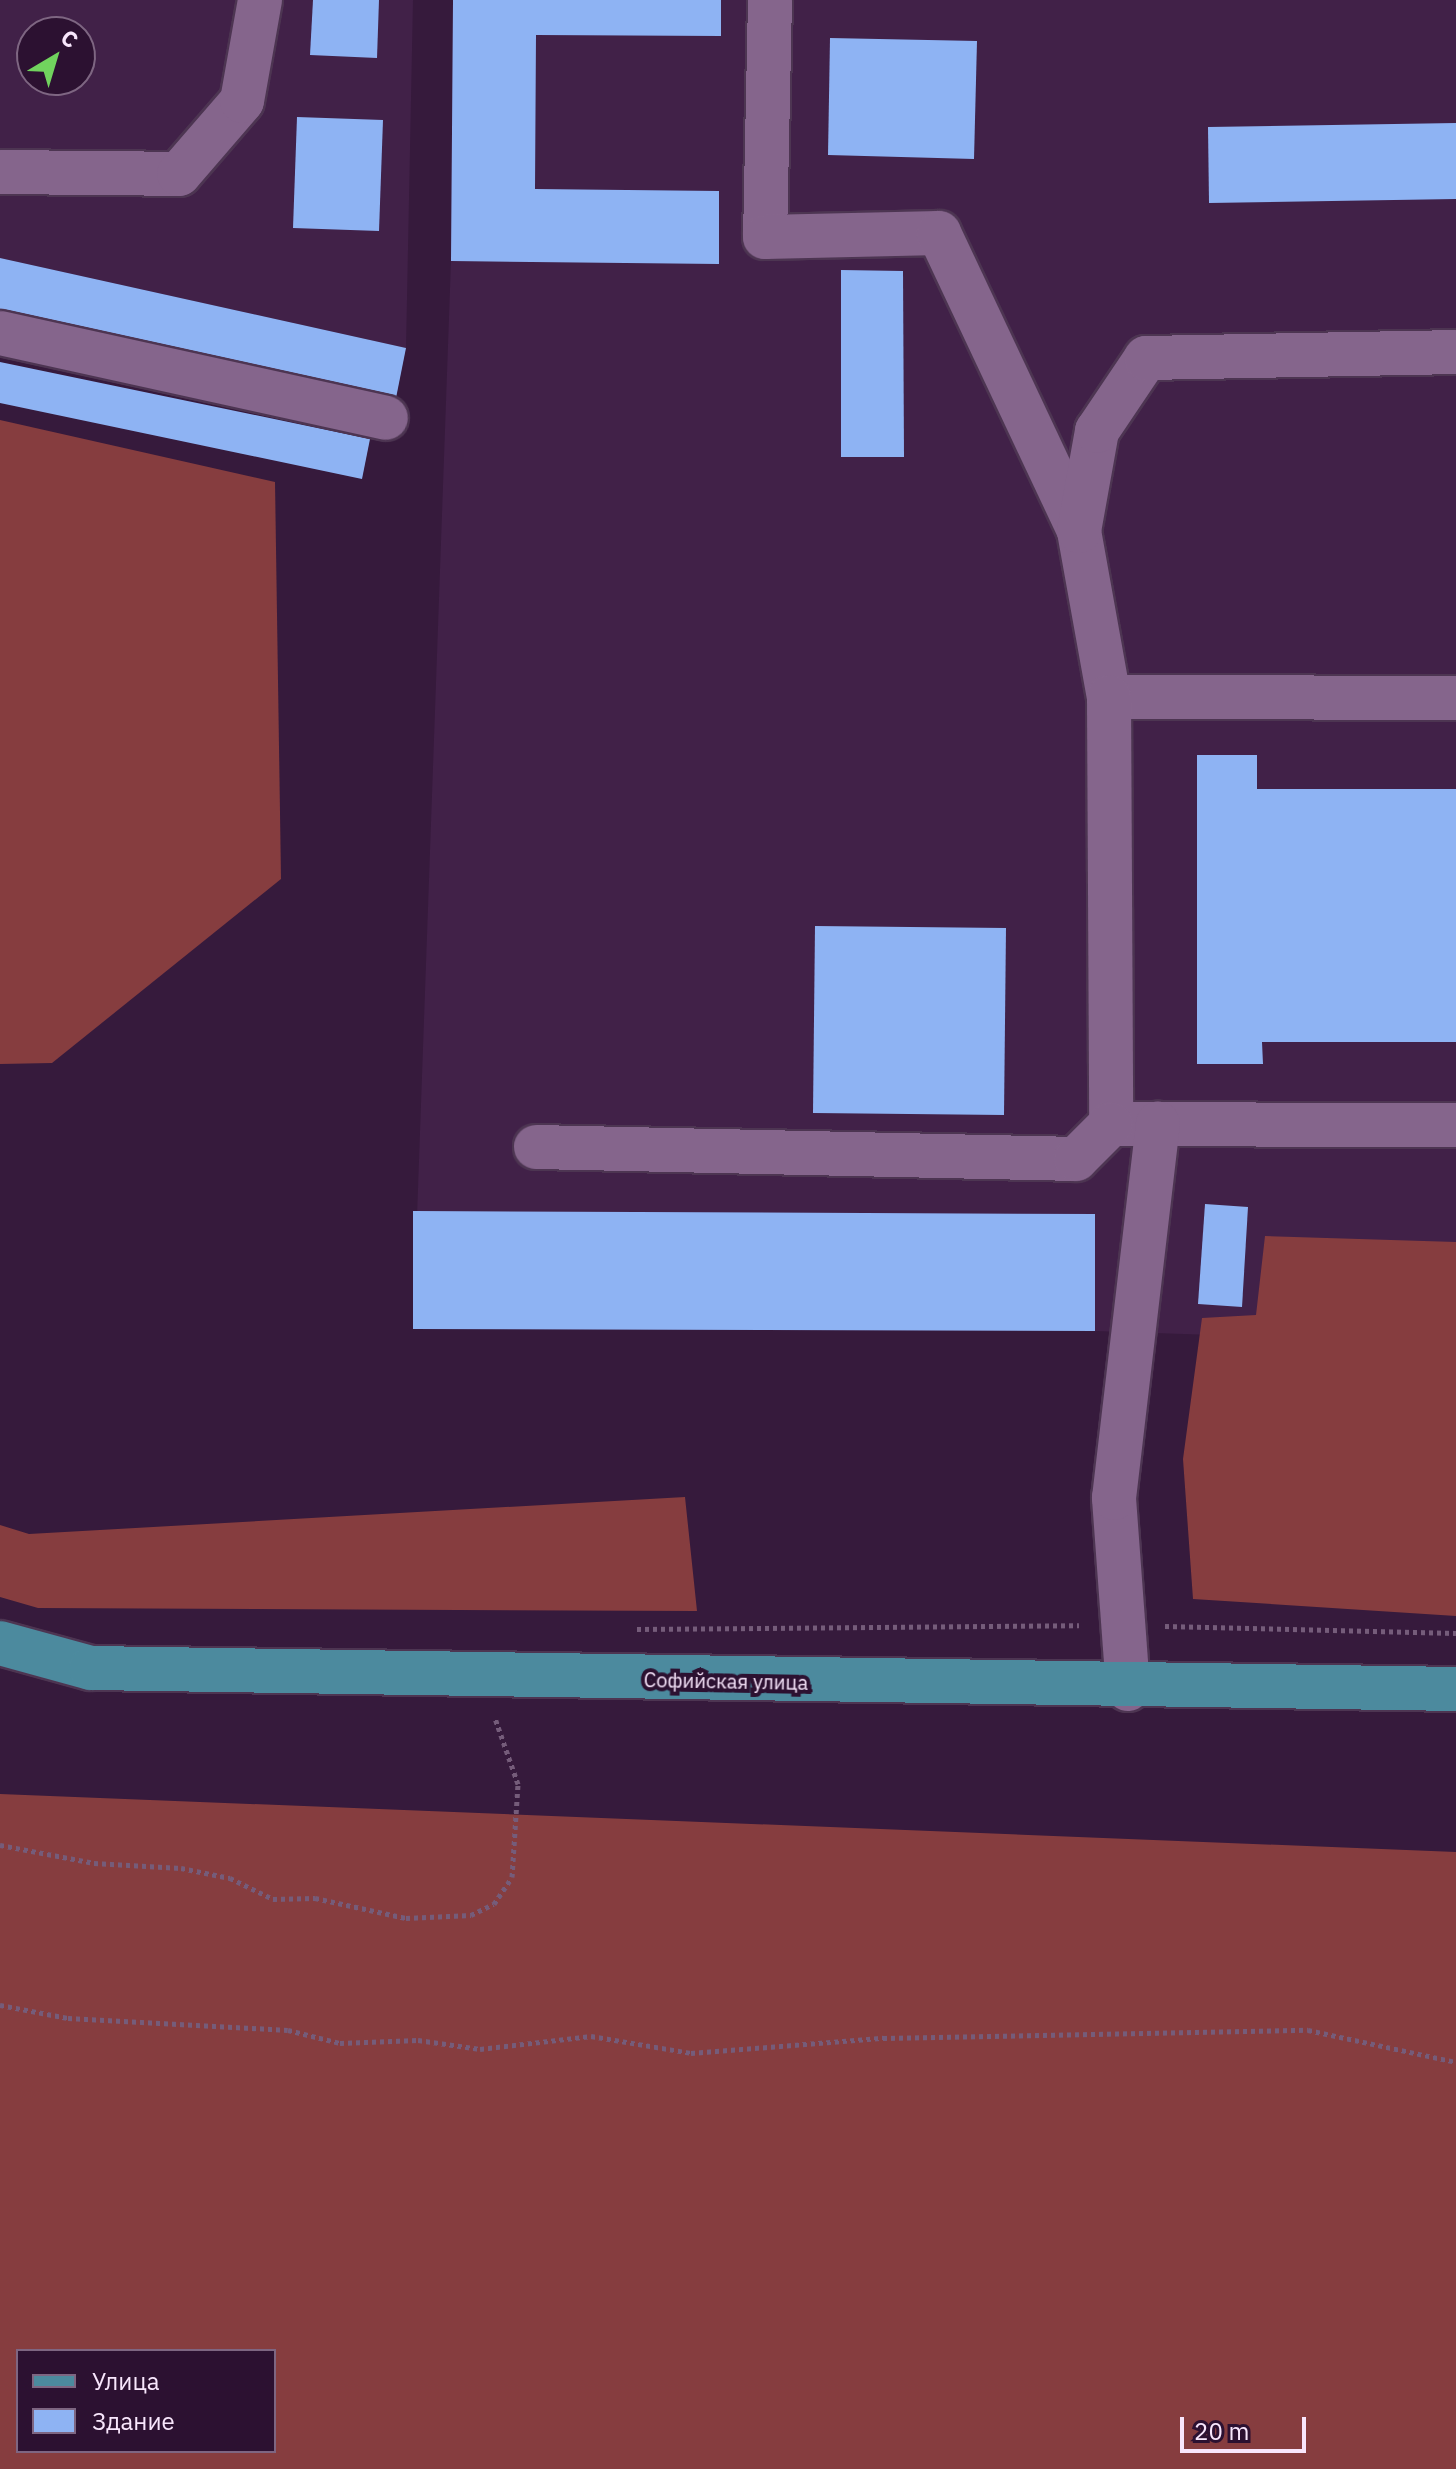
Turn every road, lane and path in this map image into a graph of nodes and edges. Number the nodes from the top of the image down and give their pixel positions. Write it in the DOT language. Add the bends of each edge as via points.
graph roads {
  1 [pos="260,0"];
  2 [pos="770,0"];
  3 [pos="0,172"];
  4 [pos="0,333"];
  5 [pos="1456,352"];
  6 [pos="386,418"];
  7 [pos="1079,531"];
  8 [pos="1109,697"];
  9 [pos="1456,698"];
  10 [pos="1111,1124"];
  11 [pos="1158,1124"];
  12 [pos="1456,1125"];
  13 [pos="536,1147"];
  14 [pos="1120,1624"];
  15 [pos="629,1629"];
  16 [pos="1456,1633"];
  17 [pos="0,1643"];
  18 [pos="468,1676"];
  19 [pos="1128,1689"];
  20 [pos="1456,1689"];
  21 [pos="0,1845"];
  22 [pos="0,2005"];
  23 [pos="1456,2062"];
  1 -- 3 [label="lane" via="242,101 179,174"];
  2 -- 7 [label="lane" via="765,237 939,233"];
  4 -- 6 [label="lane"];
  5 -- 7 [label="lane" via="1146,358 1097,431"];
  7 -- 8 [label="lane"];
  8 -- 9 [label="lane"];
  8 -- 10 [label="lane"];
  10 -- 11 [label="lane"];
  10 -- 13 [label="lane" via="1076,1159"];
  11 -- 12 [label="lane"];
  11 -- 14 [label="lane" via="1114,1498"];
  14 -- 15 [label="path"];
  14 -- 16 [label="path"];
  14 -- 19 [label="lane"];
  17 -- 18 [label="main road, Софийская улица" via="91,1668"];
  18 -- 19 [label="main road, Софийская улица"];
  18 -- 21 [label="path" via="496,1720 518,1796 512,1877 494,1904 471,1915 406,1918 315,1898 273,1899 230,1878 181,1868 94,1863"];
  19 -- 20 [label="main road, Софийская улица"];
  22 -- 23 [label="path" via="68,2018 288,2030 340,2043 418,2040 480,2049 591,2036 691,2053 883,2038 1294,2029 1369,2038"];
}
